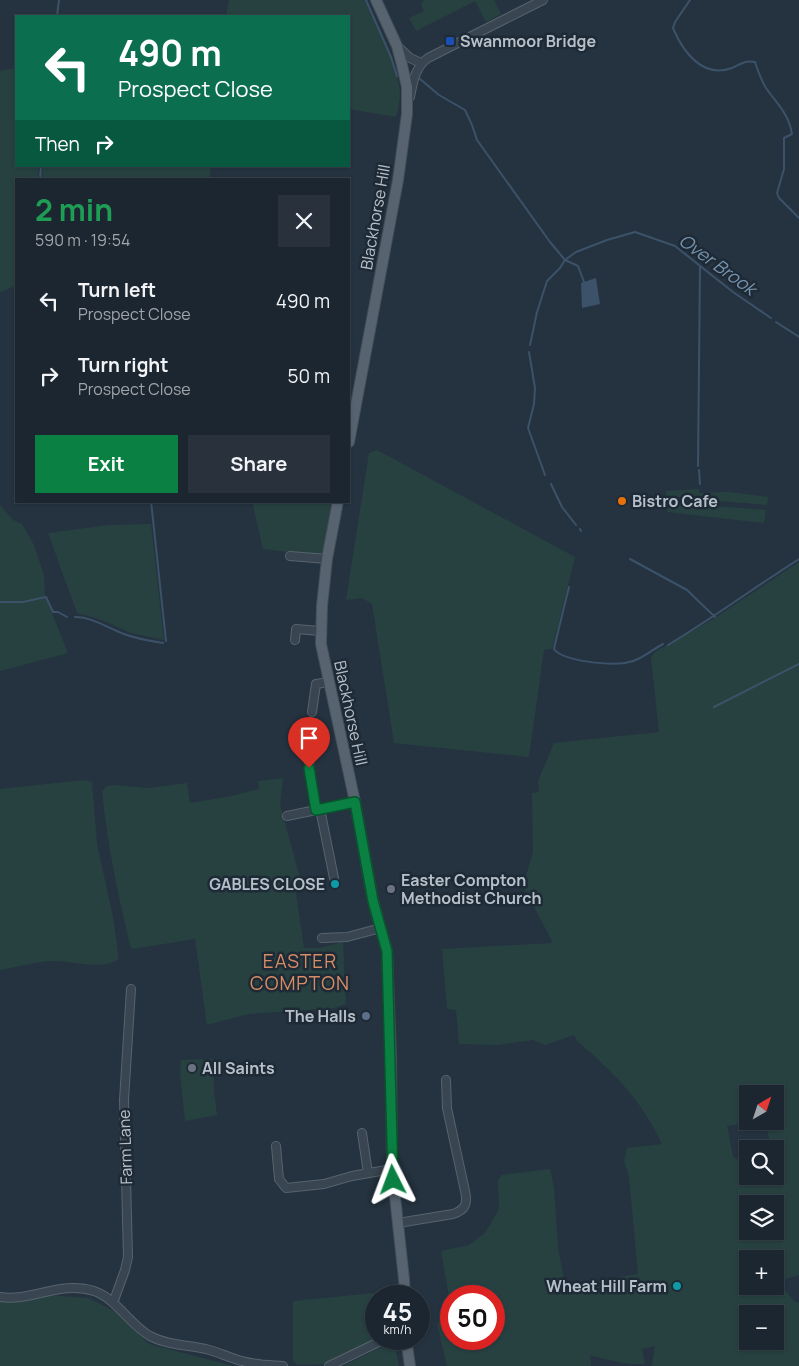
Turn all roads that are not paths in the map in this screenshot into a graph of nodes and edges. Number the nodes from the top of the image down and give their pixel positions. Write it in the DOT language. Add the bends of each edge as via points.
graph roads {
  1 [pos="376,0"];
  2 [pos="543,0"];
  3 [pos="397,46"];
  4 [pos="422,63"];
  5 [pos="407,114"];
  6 [pos="350,437"];
  7 [pos="338,503"];
  8 [pos="294,559"];
  9 [pos="327,559"];
  10 [pos="320,631"];
  11 [pos="295,640"];
  12 [pos="329,682"];
  13 [pos="312,712"];
  14 [pos="308,756"];
  15 [pos="355,802"];
  16 [pos="318,810"];
  17 [pos="287,816"];
  18 [pos="334,878"];
  19 [pos="381,928"];
  20 [pos="322,938"];
  21 [pos="131,989"];
  22 [pos="446,1080"];
  23 [pos="362,1133"];
  24 [pos="274,1150"];
  25 [pos="392,1169"];
  26 [pos="368,1172"];
  27 [pos="398,1223"];
  28 [pos="404,1285"];
  29 [pos="0,1297"];
  30 [pos="113,1303"];
  31 [pos="365,1349"];
  32 [pos="408,1350"];
  33 [pos="283,1366"];
  34 [pos="329,1366"];
  35 [pos="410,1366"];
  1 -- 3 [label="main road, Blackhorse Hill"];
  2 -- 4 [label="street"];
  3 -- 4 [label="street" via="410,58"];
  3 -- 5 [label="main road, Blackhorse Hill" via="407,87"];
  4 -- 5 [label="street" via="417,71"];
  5 -- 6 [label="main road, Blackhorse Hill" via="398,180"];
  7 -- 9 [label="main road, Blackhorse Hill"];
  8 -- 9 [label="street"];
  9 -- 10 [label="main road, Blackhorse Hill"];
  10 -- 11 [label="street" via="296,629"];
  10 -- 12 [label="main road, Blackhorse Hill"];
  12 -- 13 [label="street" via="316,684"];
  12 -- 15 [label="main road, Blackhorse Hill"];
  14 -- 16 [label="street" via="313,767"];
  15 -- 16 [label="street"];
  15 -- 19 [label="main road, Blackhorse Hill" via="371,892"];
  16 -- 17 [label="street"];
  16 -- 18 [label="street"];
  19 -- 20 [label="street" via="347,937"];
  19 -- 25 [label="main road, Blackhorse Hill" via="389,966"];
  21 -- 30 [label="street, Farm Lane" via="124,1100 128,1257"];
  22 -- 27 [label="street" via="447,1108 466,1205 461,1212"];
  23 -- 26 [label="street"];
  24 -- 26 [label="street" via="279,1178 286,1188 324,1184"];
  25 -- 26 [label="street"];
  25 -- 27 [label="main road, Blackhorse Hill"];
  27 -- 28 [label="main road, Blackhorse Hill"];
  29 -- 30 [label="street" via="70,1288 93,1291"];
  30 -- 33 [label="street" via="152,1337 244,1362"];
  31 -- 34 [label="street"];
  32 -- 35 [label="main road"];
}
